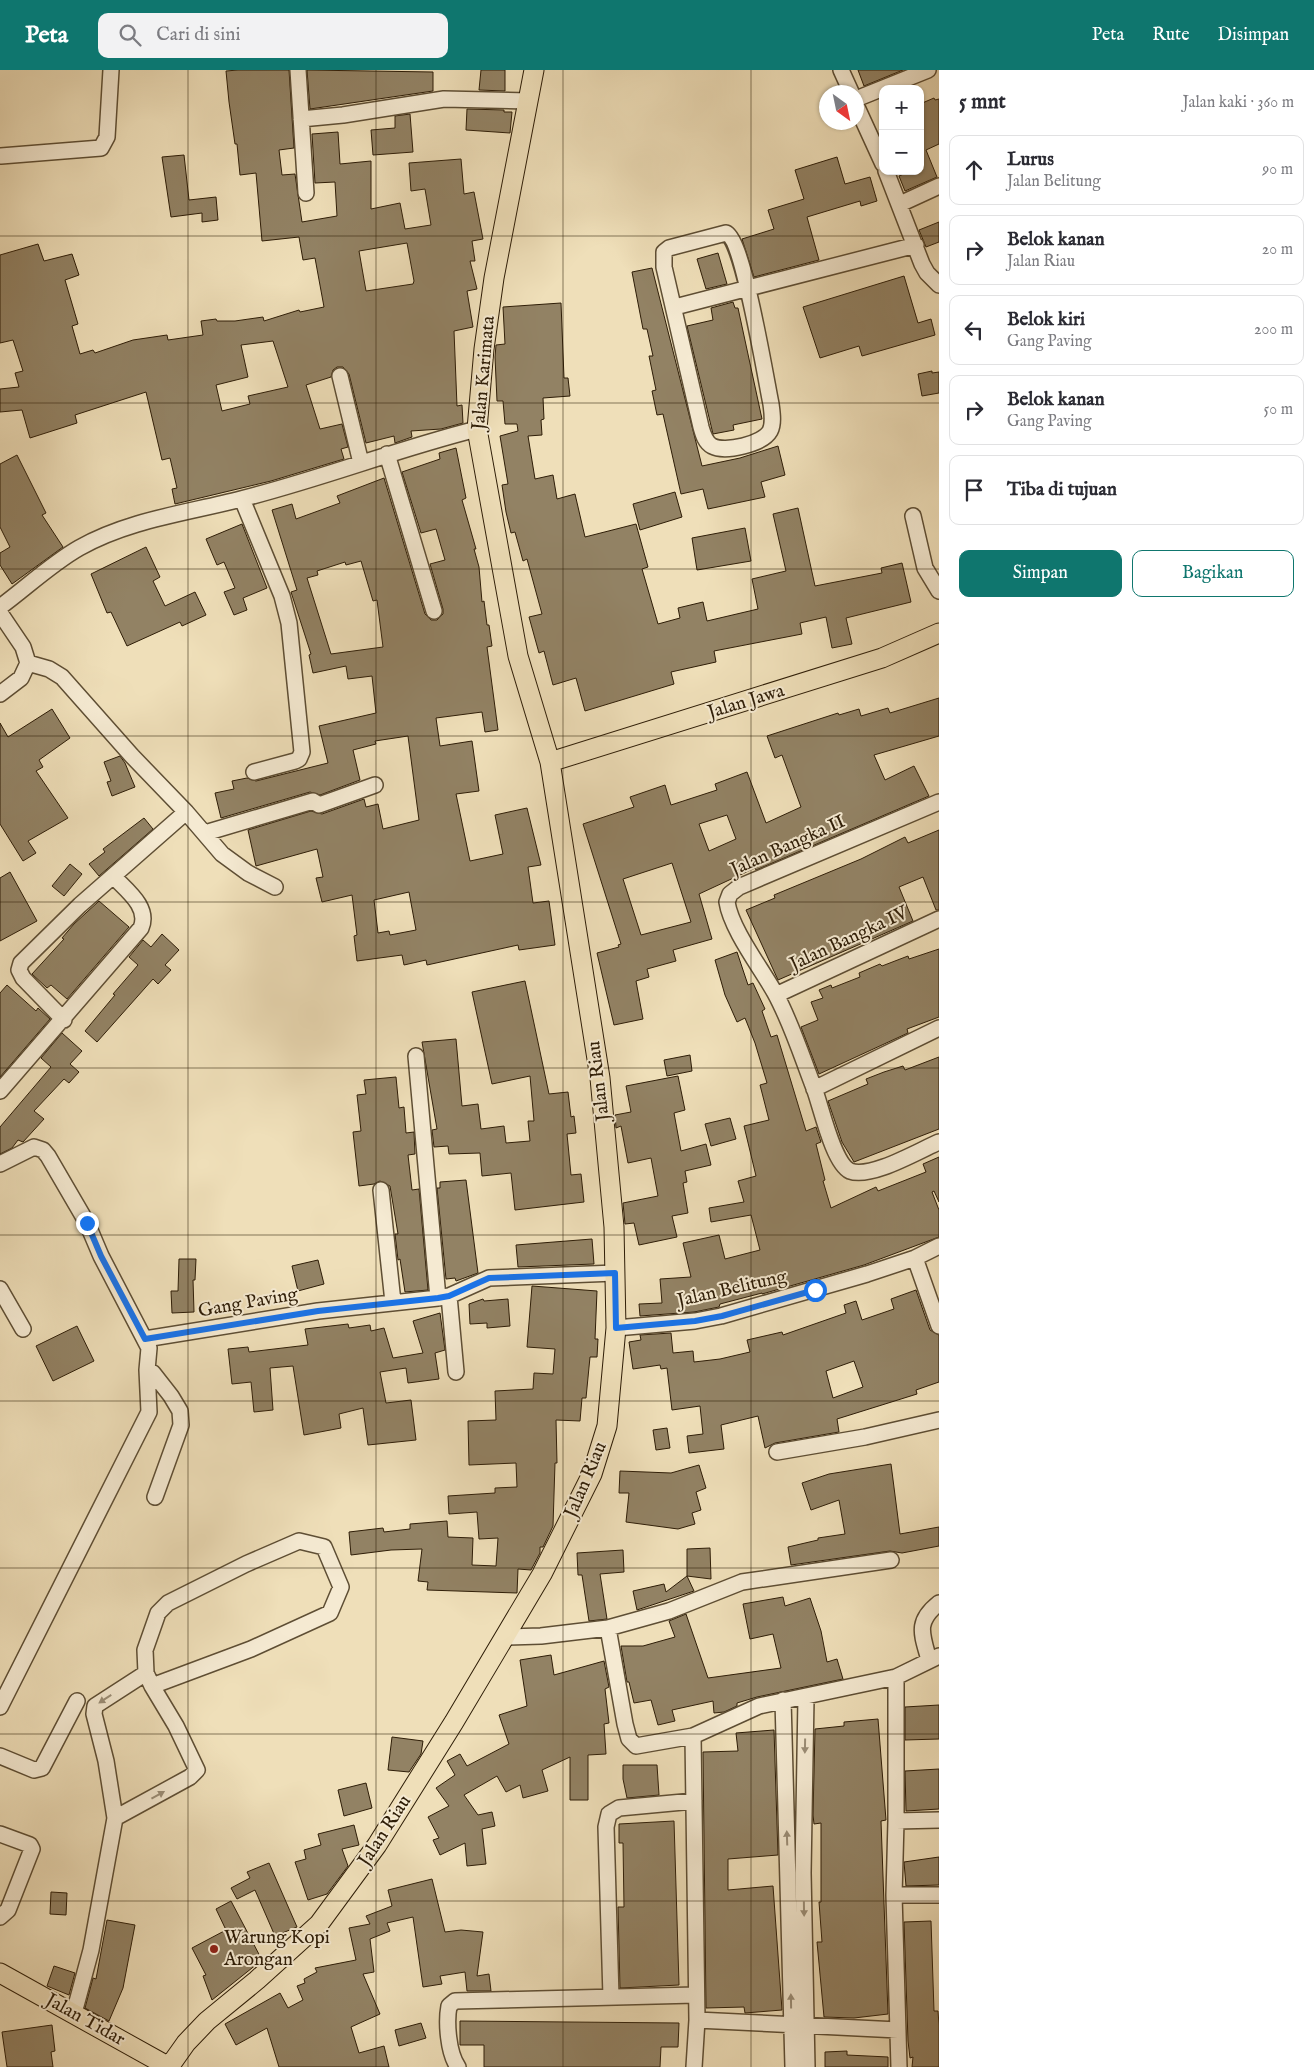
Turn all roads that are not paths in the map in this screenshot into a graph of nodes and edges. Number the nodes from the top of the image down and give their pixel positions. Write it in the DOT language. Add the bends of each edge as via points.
graph roads {
  1 [pos="110,70"];
  2 [pos="298,70"];
  3 [pos="534,70"];
  4 [pos="841,70"];
  5 [pos="928,70"];
  6 [pos="848,85"];
  7 [pos="864,96"];
  8 [pos="528,101"];
  9 [pos="301,119"];
  10 [pos="864,122"];
  11 [pos="879,155"];
  12 [pos="1,156"];
  13 [pos="888,175"];
  14 [pos="939,186"];
  15 [pos="306,193"];
  16 [pos="900,204"];
  17 [pos="916,245"];
  18 [pos="939,285"];
  19 [pos="748,288"];
  20 [pos="675,307"];
  21 [pos="340,376"];
  22 [pos="477,429"];
  23 [pos="387,454"];
  24 [pos="361,463"];
  25 [pos="242,499"];
  26 [pos="913,516"];
  27 [pos="939,591"];
  28 [pos="0,607"];
  29 [pos="434,611"];
  30 [pos="0,613"];
  31 [pos="939,633"];
  32 [pos="28,663"];
  33 [pos="0,694"];
  34 [pos="550,762"];
  35 [pos="254,772"];
  36 [pos="375,785"];
  37 [pos="939,802"];
  38 [pos="186,812"];
  39 [pos="205,833"];
  40 [pos="113,876"];
  41 [pos="275,886"];
  42 [pos="939,919"];
  43 [pos="776,995"];
  44 [pos="64,1020"];
  45 [pos="939,1028"];
  46 [pos="416,1056"];
  47 [pos="814,1089"];
  48 [pos="0,1091"];
  49 [pos="939,1142"];
  50 [pos="0,1164"];
  51 [pos="381,1190"];
  52 [pos="939,1246"];
  53 [pos="915,1258"];
  54 [pos="615,1273"];
  55 [pos="0,1289"];
  56 [pos="443,1297"];
  57 [pos="393,1302"];
  58 [pos="939,1326"];
  59 [pos="616,1328"];
  60 [pos="23,1329"];
  61 [pos="145,1339"];
  62 [pos="147,1370"];
  63 [pos="456,1372"];
  64 [pos="939,1420"];
  65 [pos="777,1452"];
  66 [pos="155,1497"];
  67 [pos="891,1560"];
  68 [pos="939,1603"];
  69 [pos="608,1628"];
  70 [pos="505,1637"];
  71 [pos="934,1658"];
  72 [pos="896,1677"];
  73 [pos="149,1679"];
  74 [pos="806,1698"];
  75 [pos="783,1700"];
  76 [pos="77,1701"];
  77 [pos="0,1707"];
  78 [pos="693,1736"];
  79 [pos="0,1756"];
  80 [pos="694,1802"];
  81 [pos="115,1818"];
  82 [pos="939,1820"];
  83 [pos="896,1821"];
  84 [pos="0,1834"];
  85 [pos="803,1873"];
  86 [pos="788,1874"];
  87 [pos="894,1895"];
  88 [pos="939,1895"];
  89 [pos="0,1917"];
  90 [pos="0,1973"];
  91 [pos="696,1995"];
  92 [pos="611,1997"];
  93 [pos="74,2013"];
  94 [pos="697,2020"];
  95 [pos="798,2027"];
  96 [pos="898,2030"];
  97 [pos="169,2067"];
  98 [pos="458,2067"];
  99 [pos="694,2067"];
  100 [pos="793,2067"];
  101 [pos="807,2067"];
  102 [pos="899,2067"];
  1 -- 12 [label="street" via="106,137 101,148"];
  2 -- 9 [label="street"];
  3 -- 8 [label="main road, Jalan Karimata"];
  4 -- 6 [label="street"];
  5 -- 7 [label="street"];
  8 -- 9 [label="street" via="444,99"];
  8 -- 22 [label="main road, Jalan Karimata" via="493,287 480,378"];
  9 -- 15 [label="street"];
  10 -- 11 [label="street"];
  13 -- 16 [label="street"];
  14 -- 16 [label="street"];
  16 -- 17 [label="street"];
  17 -- 18 [label="street" via="927,273"];
  17 -- 19 [label="street"];
  19 -- 20 [label="street"];
  19 -- 20 [label="street" via="732,237 726,233 716,234 664,252 664,267"];
  19 -- 20 [label="street" via="772,422 765,436 743,446 719,448 703,436"];
  21 -- 24 [label="street"];
  22 -- 23 [label="street"];
  22 -- 34 [label="main road, Jalan Karimata" via="518,656"];
  23 -- 24 [label="street"];
  23 -- 29 [label="street"];
  24 -- 25 [label="street"];
  25 -- 28 [label="street" via="176,513 108,534 78,549"];
  25 -- 35 [label="street" via="282,596 289,623 302,752 295,761"];
  26 -- 27 [label="street" via="925,568"];
  30 -- 32 [label="street" via="23,647"];
  31 -- 34 [label="main road, Jalan Jawa" via="882,658"];
  32 -- 33 [label="street" via="21,678"];
  32 -- 38 [label="street" via="62,677"];
  34 -- 54 [label="main road, Jalan Riau" via="600,1078 614,1227"];
  36 -- 39 [label="street" via="319,805 313,801"];
  37 -- 43 [label="street, Jalan Bangka II" via="739,887 728,896 727,904 734,922"];
  38 -- 39 [label="street"];
  38 -- 40 [label="street"];
  39 -- 41 [label="street" via="222,854 248,873"];
  40 -- 44 [label="street" via="140,907 143,924"];
  40 -- 44 [label="street" via="20,965 19,972 23,978"];
  42 -- 43 [label="street, Jalan Bangka IV"];
  43 -- 47 [label="street"];
  44 -- 48 [label="street"];
  45 -- 47 [label="street"];
  46 -- 56 [label="street"];
  47 -- 49 [label="street" via="836,1155 847,1170 870,1172"];
  50 -- 61 [label="street" via="34,1147 48,1156 87,1223"];
  51 -- 57 [label="street"];
  52 -- 53 [label="street, Jalan Belitung"];
  53 -- 58 [label="street"];
  53 -- 59 [label="street, Jalan Belitung" via="722,1316"];
  54 -- 56 [label="street, Gang Paving" via="489,1278"];
  54 -- 59 [label="main road, Jalan Riau"];
  55 -- 60 [label="street"];
  56 -- 57 [label="street, Gang Paving"];
  56 -- 63 [label="street"];
  57 -- 61 [label="street, Gang Paving"];
  59 -- 70 [label="main road, Jalan Riau" via="607,1426 600,1454 542,1574"];
  61 -- 62 [label="street" via="149,1348"];
  62 -- 66 [label="street" via="153,1372 171,1396 180,1411 181,1425"];
  62 -- 77 [label="street" via="149,1412"];
  64 -- 65 [label="street"];
  67 -- 69 [label="street" via="742,1582 669,1611"];
  68 -- 71 [label="street" via="926,1615 922,1625"];
  69 -- 70 [label="street"];
  69 -- 78 [label="street" via="624,1724 632,1744 639,1746"];
  70 -- 97 [label="main road, Jalan Riau" via="377,1845 319,1924 207,2021"];
  71 -- 72 [label="street"];
  72 -- 74 [label="street"];
  72 -- 83 [label="street"];
  73 -- 73 [label="street" via="251,1648 330,1613 341,1587 324,1547 299,1541 168,1603 158,1614 145,1650"];
  73 -- 81 [label="street, one-way" via="95,1706"];
  81 -- 73 [label="street, one-way" via="196,1772 197,1767"];
  74 -- 75 [label="street"];
  74 -- 85 [label="street, one-way"];
  75 -- 78 [label="street" via="759,1706"];
  86 -- 75 [label="street, one-way"];
  76 -- 79 [label="street" via="42,1768 34,1770"];
  78 -- 80 [label="street"];
  80 -- 91 [label="street"];
  80 -- 92 [label="street" via="619,1808 609,1814 606,1827"];
  81 -- 93 [label="street" via="91,1950"];
  82 -- 83 [label="street"];
  83 -- 87 [label="street"];
  84 -- 89 [label="street" via="28,1844 32,1849 8,1910"];
  85 -- 86 [label="street"];
  85 -- 95 [label="street, one-way"];
  95 -- 86 [label="street, one-way"];
  87 -- 88 [label="street"];
  87 -- 96 [label="street"];
  90 -- 93 [label="main road, Jalan Tidar"];
  91 -- 92 [label="street"];
  91 -- 94 [label="street"];
  92 -- 98 [label="street" via="452,2002 448,2008 451,2052"];
  93 -- 97 [label="main road, Jalan Tidar"];
  94 -- 95 [label="street"];
  94 -- 99 [label="street"];
  95 -- 96 [label="street"];
  95 -- 100 [label="street"];
  95 -- 101 [label="street"];
  96 -- 102 [label="street"];
}
